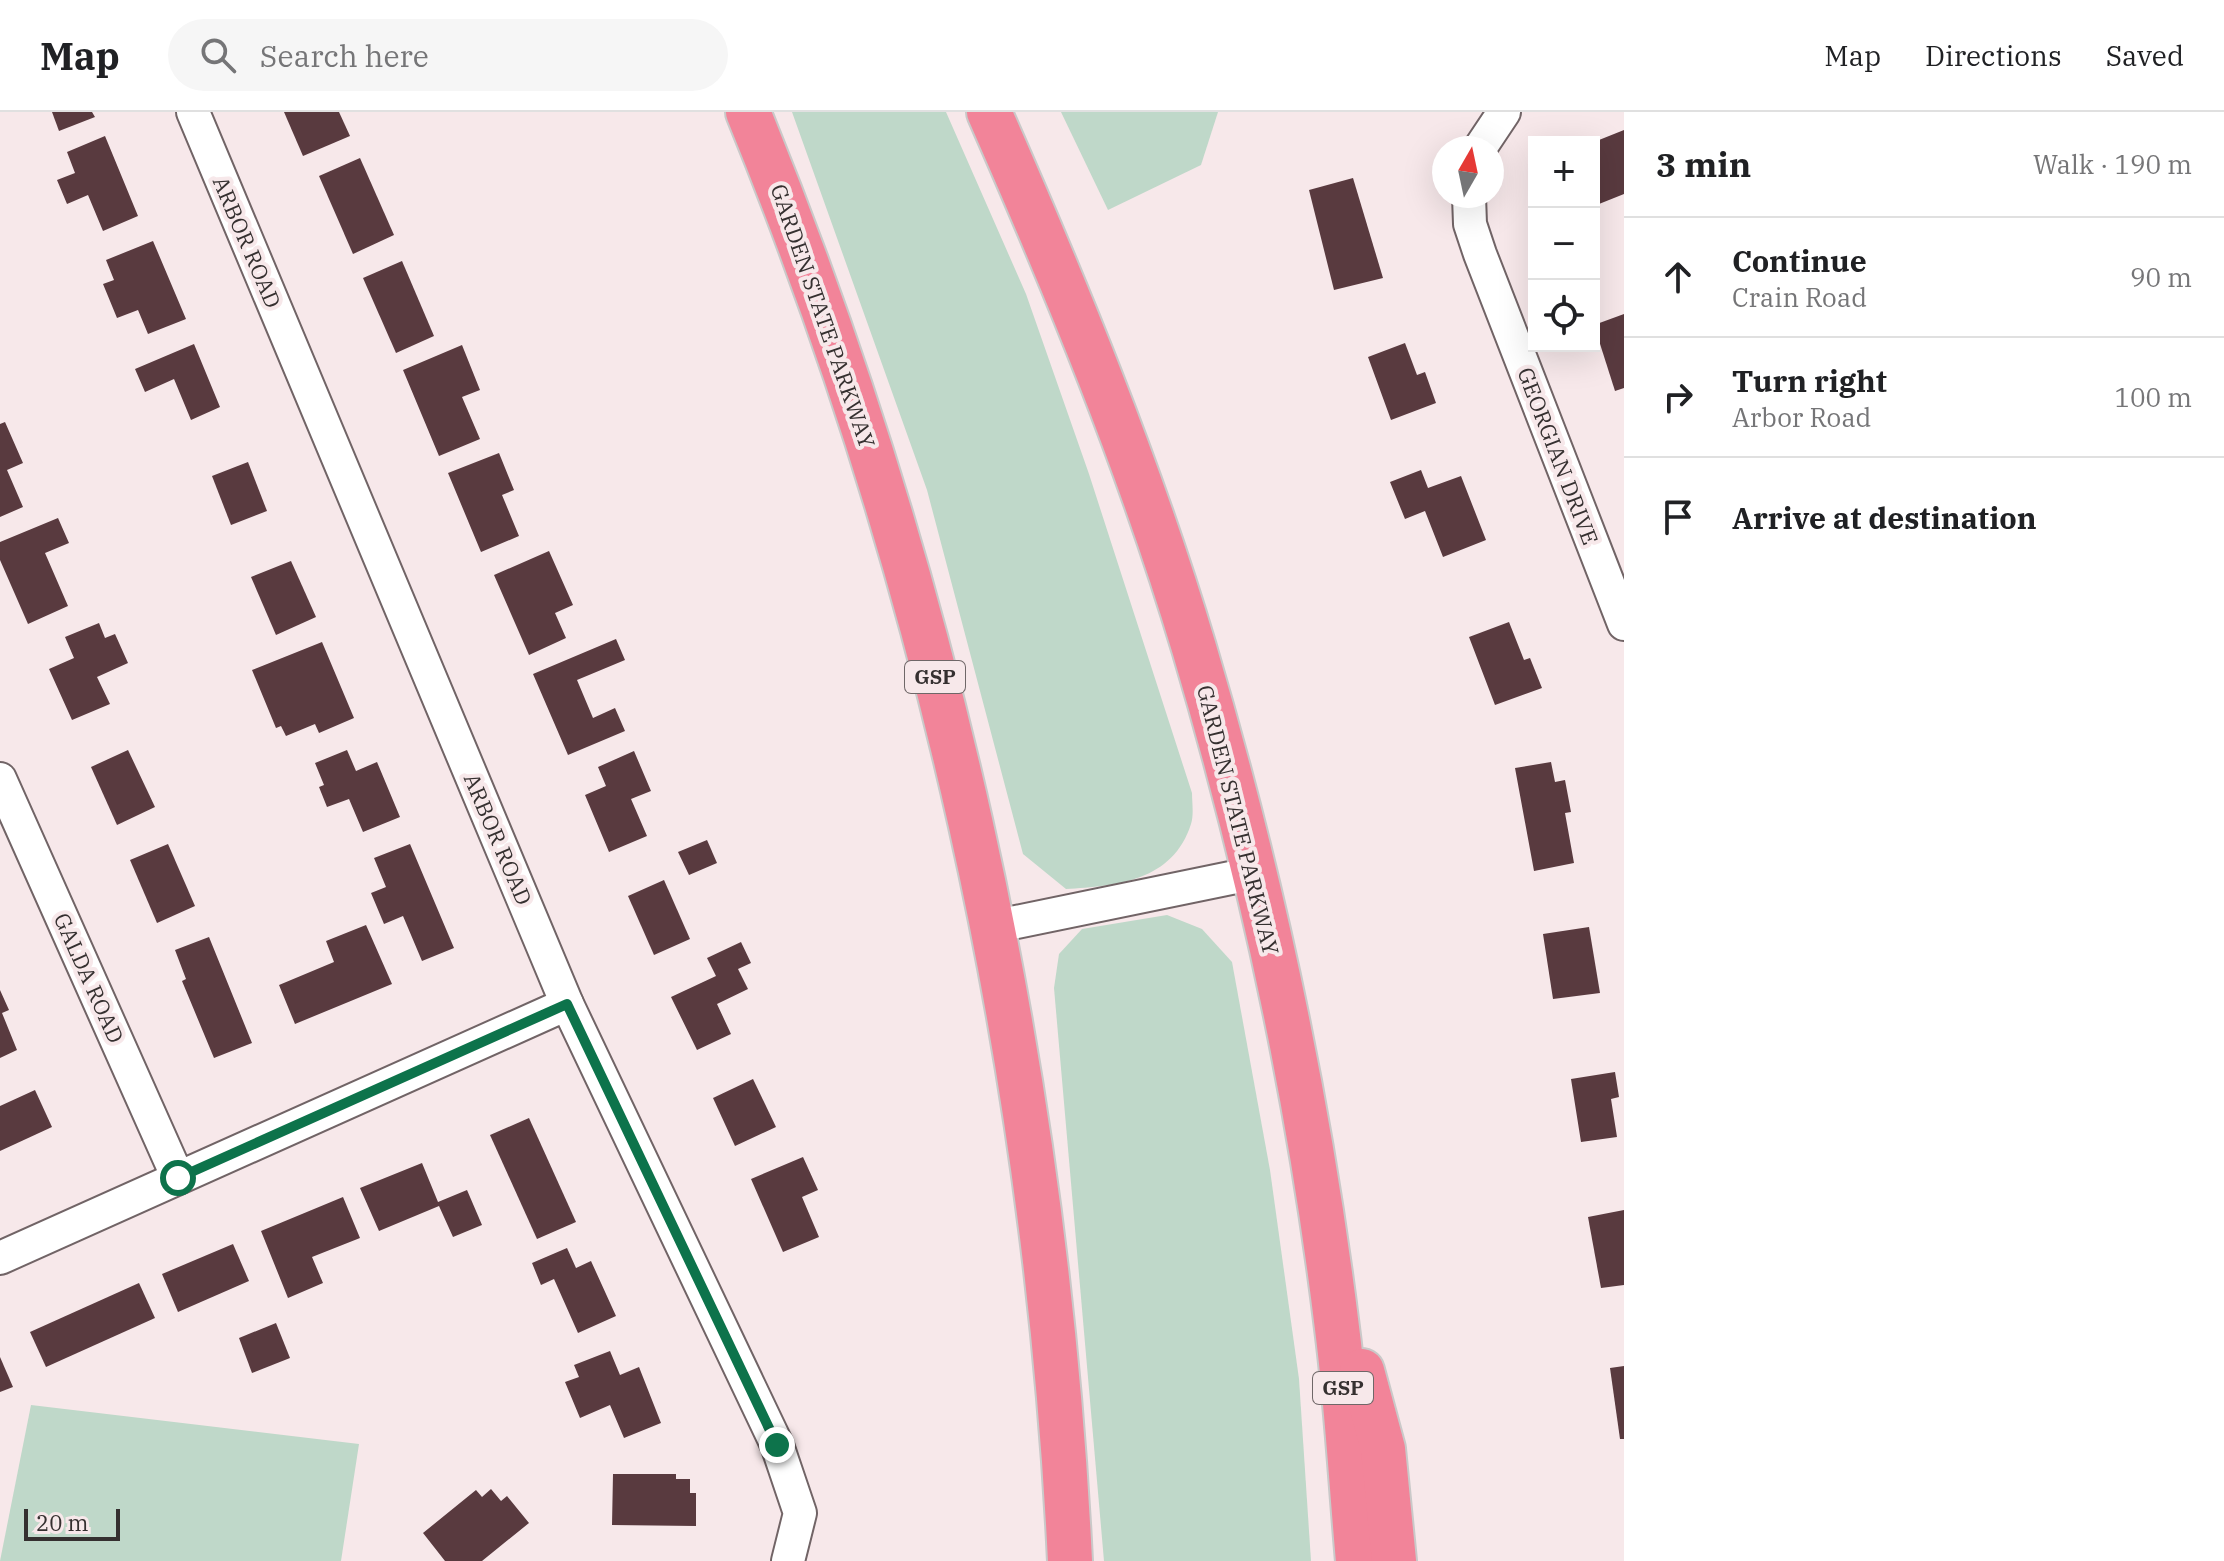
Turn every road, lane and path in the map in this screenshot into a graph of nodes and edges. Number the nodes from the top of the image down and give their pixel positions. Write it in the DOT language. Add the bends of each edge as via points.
graph roads {
  1 [pos="193,112"];
  2 [pos="748,112"];
  3 [pos="989,112"];
  4 [pos="1504,112"];
  5 [pos="1488,136"];
  6 [pos="1469,208"];
  7 [pos="1624,624"];
  8 [pos="0,779"];
  9 [pos="1255,873"];
  10 [pos="992,927"];
  11 [pos="567,1004"];
  12 [pos="178,1178"];
  13 [pos="1321,1216"];
  14 [pos="0,1258"];
  15 [pos="1067,1494"];
  16 [pos="788,1561"];
  17 [pos="1060,1561"];
  18 [pos="1070,1561"];
  19 [pos="1358,1561"];
  20 [pos="1394,1561"];
  1 -- 11 [label="street, ARBOR ROAD"];
  2 -- 10 [label="highway, GARDEN STATE PARKWAY / GSP" via="805,257 877,475 941,698"];
  3 -- 9 [label="highway, GARDEN STATE PARKWAY / GSP" via="1078,319 1157,533"];
  4 -- 5 [label="street"];
  6 -- 7 [label="street, GEORGIAN DRIVE" via="1480,254"];
  8 -- 12 [label="street, GALDA ROAD"];
  9 -- 10 [label="street"];
  9 -- 13 [label="highway, GARDEN STATE PARKWAY / GSP"];
  10 -- 15 [label="highway, GARDEN STATE PARKWAY / GSP" via="1046,1263"];
  11 -- 12 [label="street"];
  11 -- 16 [label="street, ARBOR ROAD" via="777,1445 800,1513"];
  12 -- 14 [label="street"];
  13 -- 19 [label="highway, GARDEN STATE PARKWAY / GSP"];
  13 -- 20 [label="highway" via="1383,1449"];
  15 -- 17 [label="highway"];
  15 -- 18 [label="highway, GARDEN STATE PARKWAY / GSP"];
}
